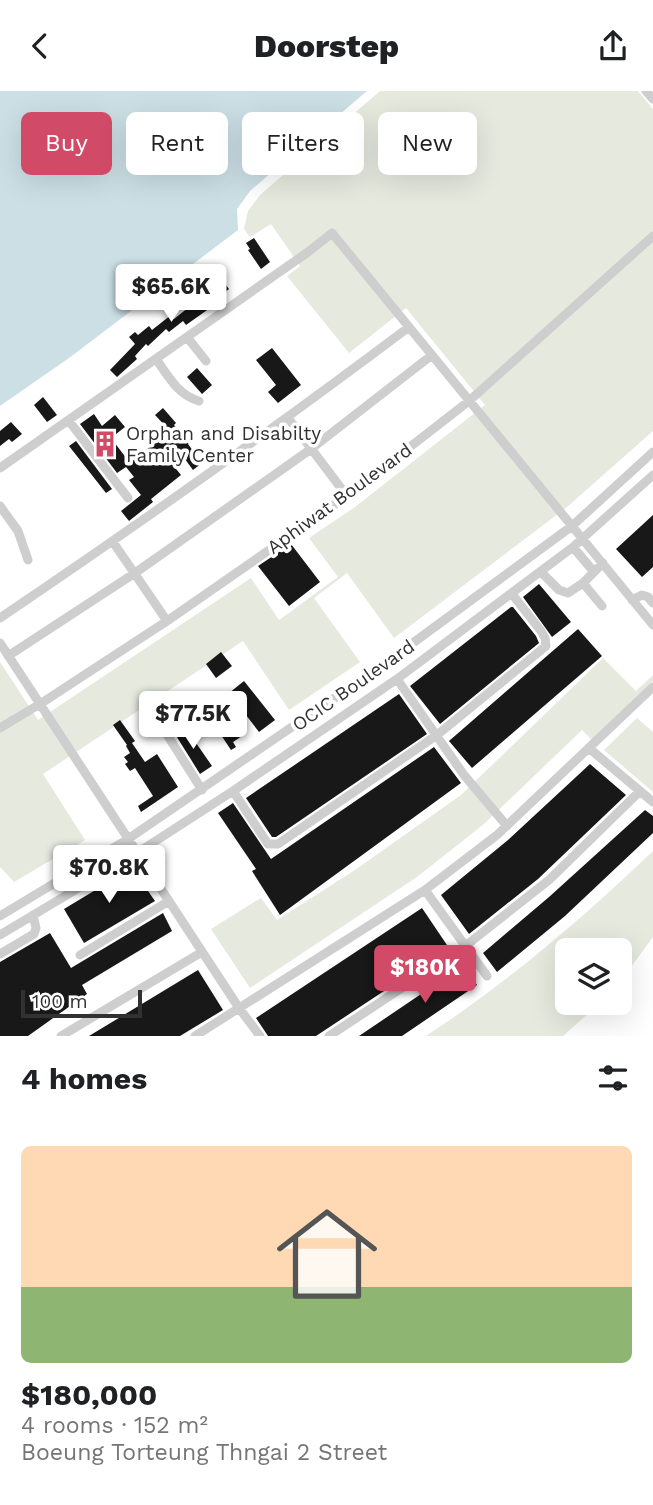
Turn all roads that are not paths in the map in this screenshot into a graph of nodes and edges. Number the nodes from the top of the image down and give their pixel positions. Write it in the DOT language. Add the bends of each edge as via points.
graph roads {
  1 [pos="646,91"];
  2 [pos="653,99"];
  3 [pos="653,236"];
  4 [pos="409,327"];
  5 [pos="187,337"];
  6 [pos="432,355"];
  7 [pos="156,359"];
  8 [pos="206,361"];
  9 [pos="199,401"];
  10 [pos="470,401"];
  11 [pos="288,418"];
  12 [pos="69,421"];
  13 [pos="311,449"];
  14 [pos="653,452"];
  15 [pos="0,468"];
  16 [pos="653,475"];
  17 [pos="347,496"];
  18 [pos="128,498"];
  19 [pos="0,506"];
  20 [pos="572,526"];
  21 [pos="583,539"];
  22 [pos="113,542"];
  23 [pos="573,547"];
  24 [pos="28,560"];
  25 [pos="603,563"];
  26 [pos="541,572"];
  27 [pos="594,572"];
  28 [pos="135,573"];
  29 [pos="583,583"];
  30 [pos="512,594"];
  31 [pos="632,600"];
  32 [pos="653,603"];
  33 [pos="602,606"];
  34 [pos="0,618"];
  35 [pos="167,621"];
  36 [pos="653,625"];
  37 [pos="0,643"];
  38 [pos="8,656"];
  39 [pos="397,678"];
  40 [pos="653,687"];
  41 [pos="40,704"];
  42 [pos="161,725"];
  43 [pos="0,728"];
  44 [pos="437,735"];
  45 [pos="590,749"];
  46 [pos="202,789"];
  47 [pos="233,791"];
  48 [pos="640,791"];
  49 [pos="653,801"];
  50 [pos="507,826"];
  51 [pos="128,839"];
  52 [pos="137,853"];
  53 [pos="425,890"];
  54 [pos="169,901"];
  55 [pos="33,915"];
  56 [pos="0,916"];
  57 [pos="0,935"];
  58 [pos="464,947"];
  59 [pos="202,952"];
  60 [pos="0,954"];
  61 [pos="80,955"];
  62 [pos="487,976"];
  63 [pos="239,1008"];
  64 [pos="61,1036"];
  65 [pos="195,1036"];
  66 [pos="260,1036"];
  67 [pos="329,1036"];
  1 -- 2 [label="street"];
  3 -- 10 [label="street, Aphiwat Boulevard"];
  4 -- 5 [label="street" via="332,233"];
  4 -- 6 [label="street"];
  4 -- 11 [label="street"];
  5 -- 7 [label="street"];
  5 -- 8 [label="street"];
  6 -- 10 [label="street"];
  6 -- 13 [label="street"];
  7 -- 9 [label="street" via="177,389"];
  7 -- 12 [label="street"];
  10 -- 17 [label="street, Aphiwat Boulevard"];
  10 -- 20 [label="street"];
  11 -- 13 [label="street"];
  11 -- 22 [label="street"];
  12 -- 15 [label="street"];
  12 -- 18 [label="street"];
  13 -- 17 [label="street"];
  13 -- 28 [label="street"];
  14 -- 20 [label="street, OCIC Boulevard"];
  16 -- 21 [label="street, OCIC Boulevard"];
  17 -- 35 [label="street, Aphiwat Boulevard"];
  19 -- 24 [label="street" via="18,531"];
  20 -- 21 [label="street"];
  20 -- 46 [label="street, OCIC Boulevard" via="387,663"];
  21 -- 23 [label="street, OCIC Boulevard"];
  21 -- 25 [label="street"];
  22 -- 28 [label="street"];
  22 -- 34 [label="street"];
  23 -- 26 [label="street, OCIC Boulevard"];
  23 -- 27 [label="street"];
  25 -- 27 [label="street"];
  25 -- 31 [label="street"];
  26 -- 29 [label="street" via="563,593"];
  26 -- 30 [label="street, OCIC Boulevard"];
  27 -- 29 [label="street"];
  28 -- 35 [label="street"];
  28 -- 38 [label="street"];
  29 -- 33 [label="street"];
  30 -- 39 [label="street, OCIC Boulevard"];
  30 -- 44 [label="street" via="541,631 545,646"];
  31 -- 32 [label="street" via="642,595"];
  31 -- 36 [label="street"];
  35 -- 41 [label="street, Aphiwat Boulevard"];
  37 -- 38 [label="street"];
  38 -- 41 [label="street"];
  39 -- 44 [label="street"];
  39 -- 47 [label="street, OCIC Boulevard"];
  40 -- 45 [label="street"];
  41 -- 43 [label="street, Aphiwat Boulevard"];
  41 -- 51 [label="street"];
  42 -- 46 [label="street"];
  44 -- 47 [label="street" via="278,844 268,844"];
  44 -- 50 [label="street"];
  45 -- 48 [label="street"];
  45 -- 50 [label="street"];
  46 -- 51 [label="street, OCIC Boulevard"];
  47 -- 52 [label="street, OCIC Boulevard"];
  48 -- 49 [label="street"];
  48 -- 58 [label="street" via="549,880"];
  50 -- 53 [label="street"];
  51 -- 52 [label="street"];
  51 -- 56 [label="street, OCIC Boulevard"];
  52 -- 54 [label="street"];
  52 -- 55 [label="street, OCIC Boulevard"];
  53 -- 58 [label="street"];
  53 -- 63 [label="street"];
  54 -- 59 [label="street"];
  54 -- 61 [label="street"];
  55 -- 57 [label="street, OCIC Boulevard"];
  55 -- 60 [label="street" via="34,934"];
  58 -- 62 [label="street"];
  58 -- 67 [label="street"];
  59 -- 63 [label="street"];
  59 -- 64 [label="street"];
  63 -- 65 [label="street"];
  63 -- 66 [label="street"];
}
